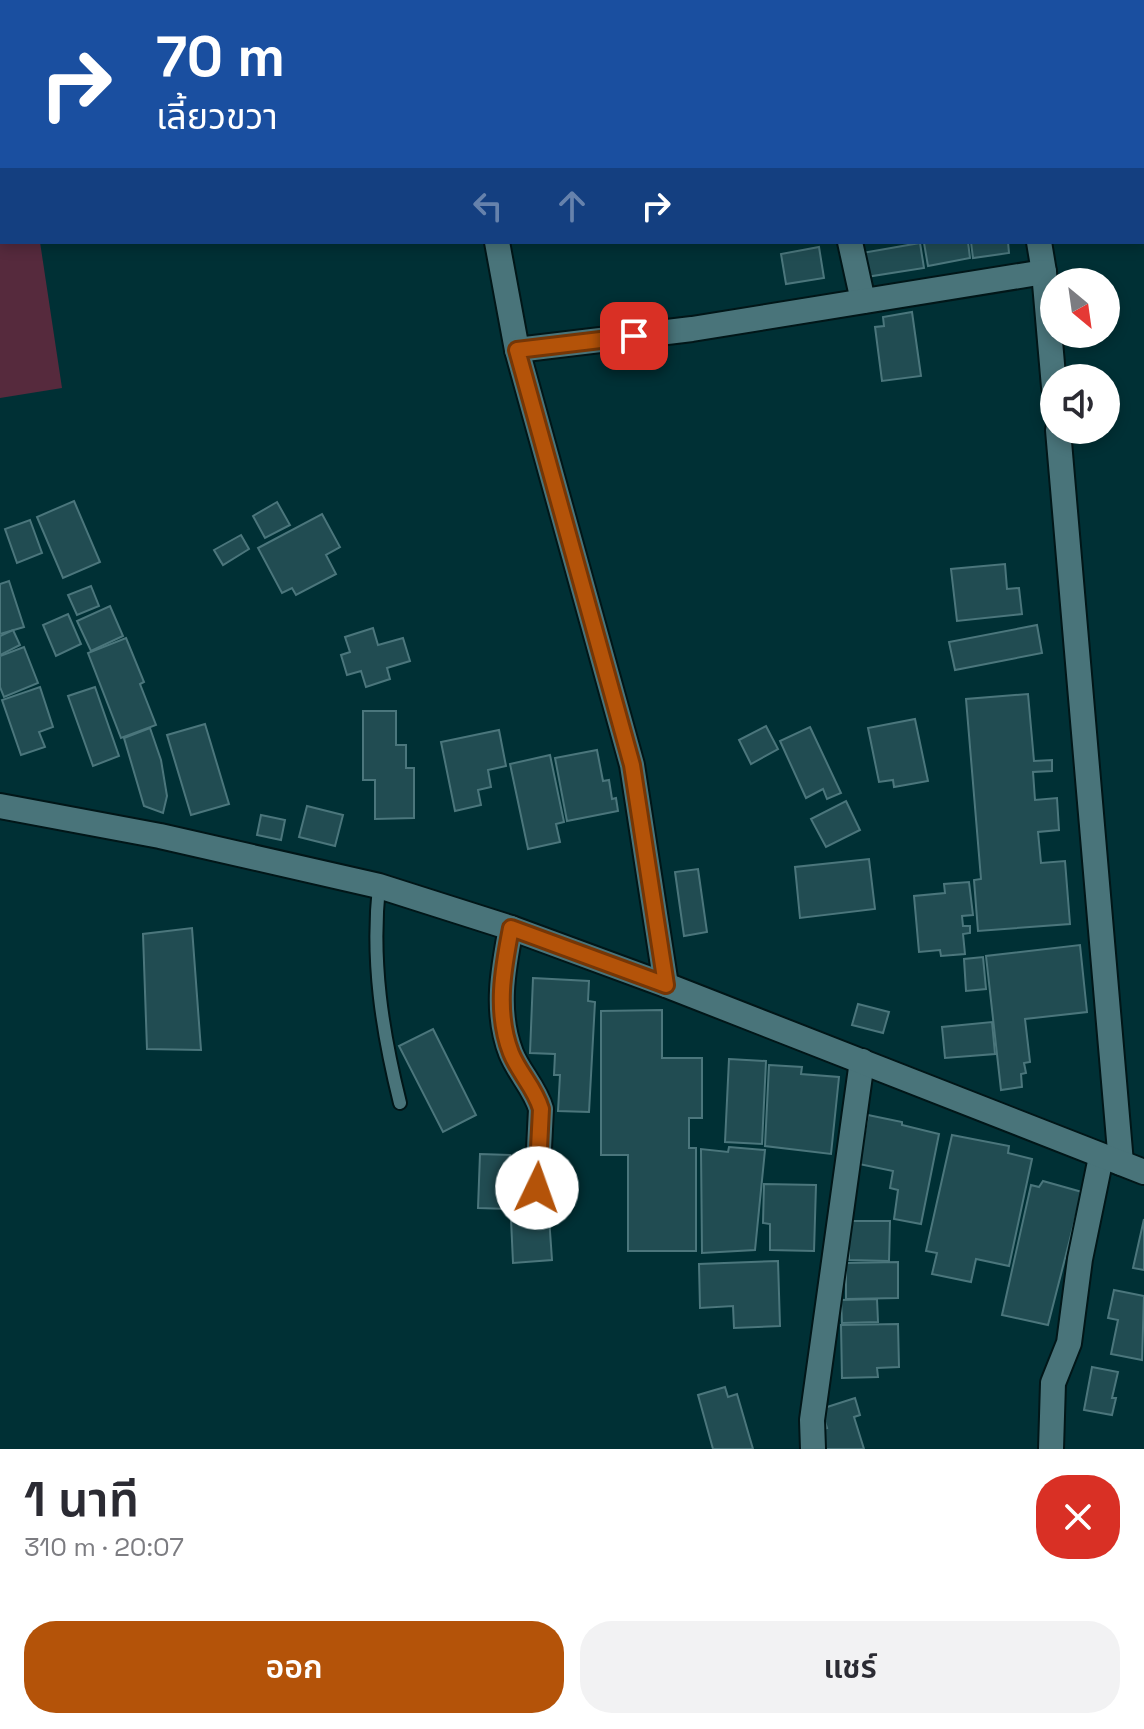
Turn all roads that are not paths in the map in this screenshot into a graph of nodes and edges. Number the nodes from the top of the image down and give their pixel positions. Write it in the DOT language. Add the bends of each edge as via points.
graph roads {
  1 [pos="497,244"];
  2 [pos="840,244"];
  3 [pos="1039,244"];
  4 [pos="1043,268"];
  5 [pos="1040,273"];
  6 [pos="863,301"];
  7 [pos="517,350"];
  8 [pos="1059,444"];
  9 [pos="0,806"];
  10 [pos="379,886"];
  11 [pos="511,928"];
  12 [pos="666,985"];
  13 [pos="862,1061"];
  14 [pos="400,1103"];
  15 [pos="1111,1160"];
  16 [pos="1144,1172"];
  17 [pos="537,1188"];
  18 [pos="813,1449"];
  19 [pos="1051,1449"];
  1 -- 7 [label="street"];
  2 -- 6 [label="street"];
  3 -- 4 [label="street"];
  5 -- 6 [label="street"];
  6 -- 7 [label="street"];
  7 -- 12 [label="street" via="632,765"];
  8 -- 15 [label="street"];
  9 -- 10 [label="street"];
  10 -- 11 [label="street"];
  10 -- 14 [label="lane" via="378,996"];
  11 -- 12 [label="street"];
  11 -- 17 [label="street" via="502,1011 512,1055 541,1109"];
  12 -- 13 [label="street"];
  13 -- 15 [label="street"];
  13 -- 18 [label="street" via="812,1420"];
  15 -- 16 [label="street"];
  15 -- 19 [label="street" via="1080,1259 1069,1343 1053,1383"];
}
